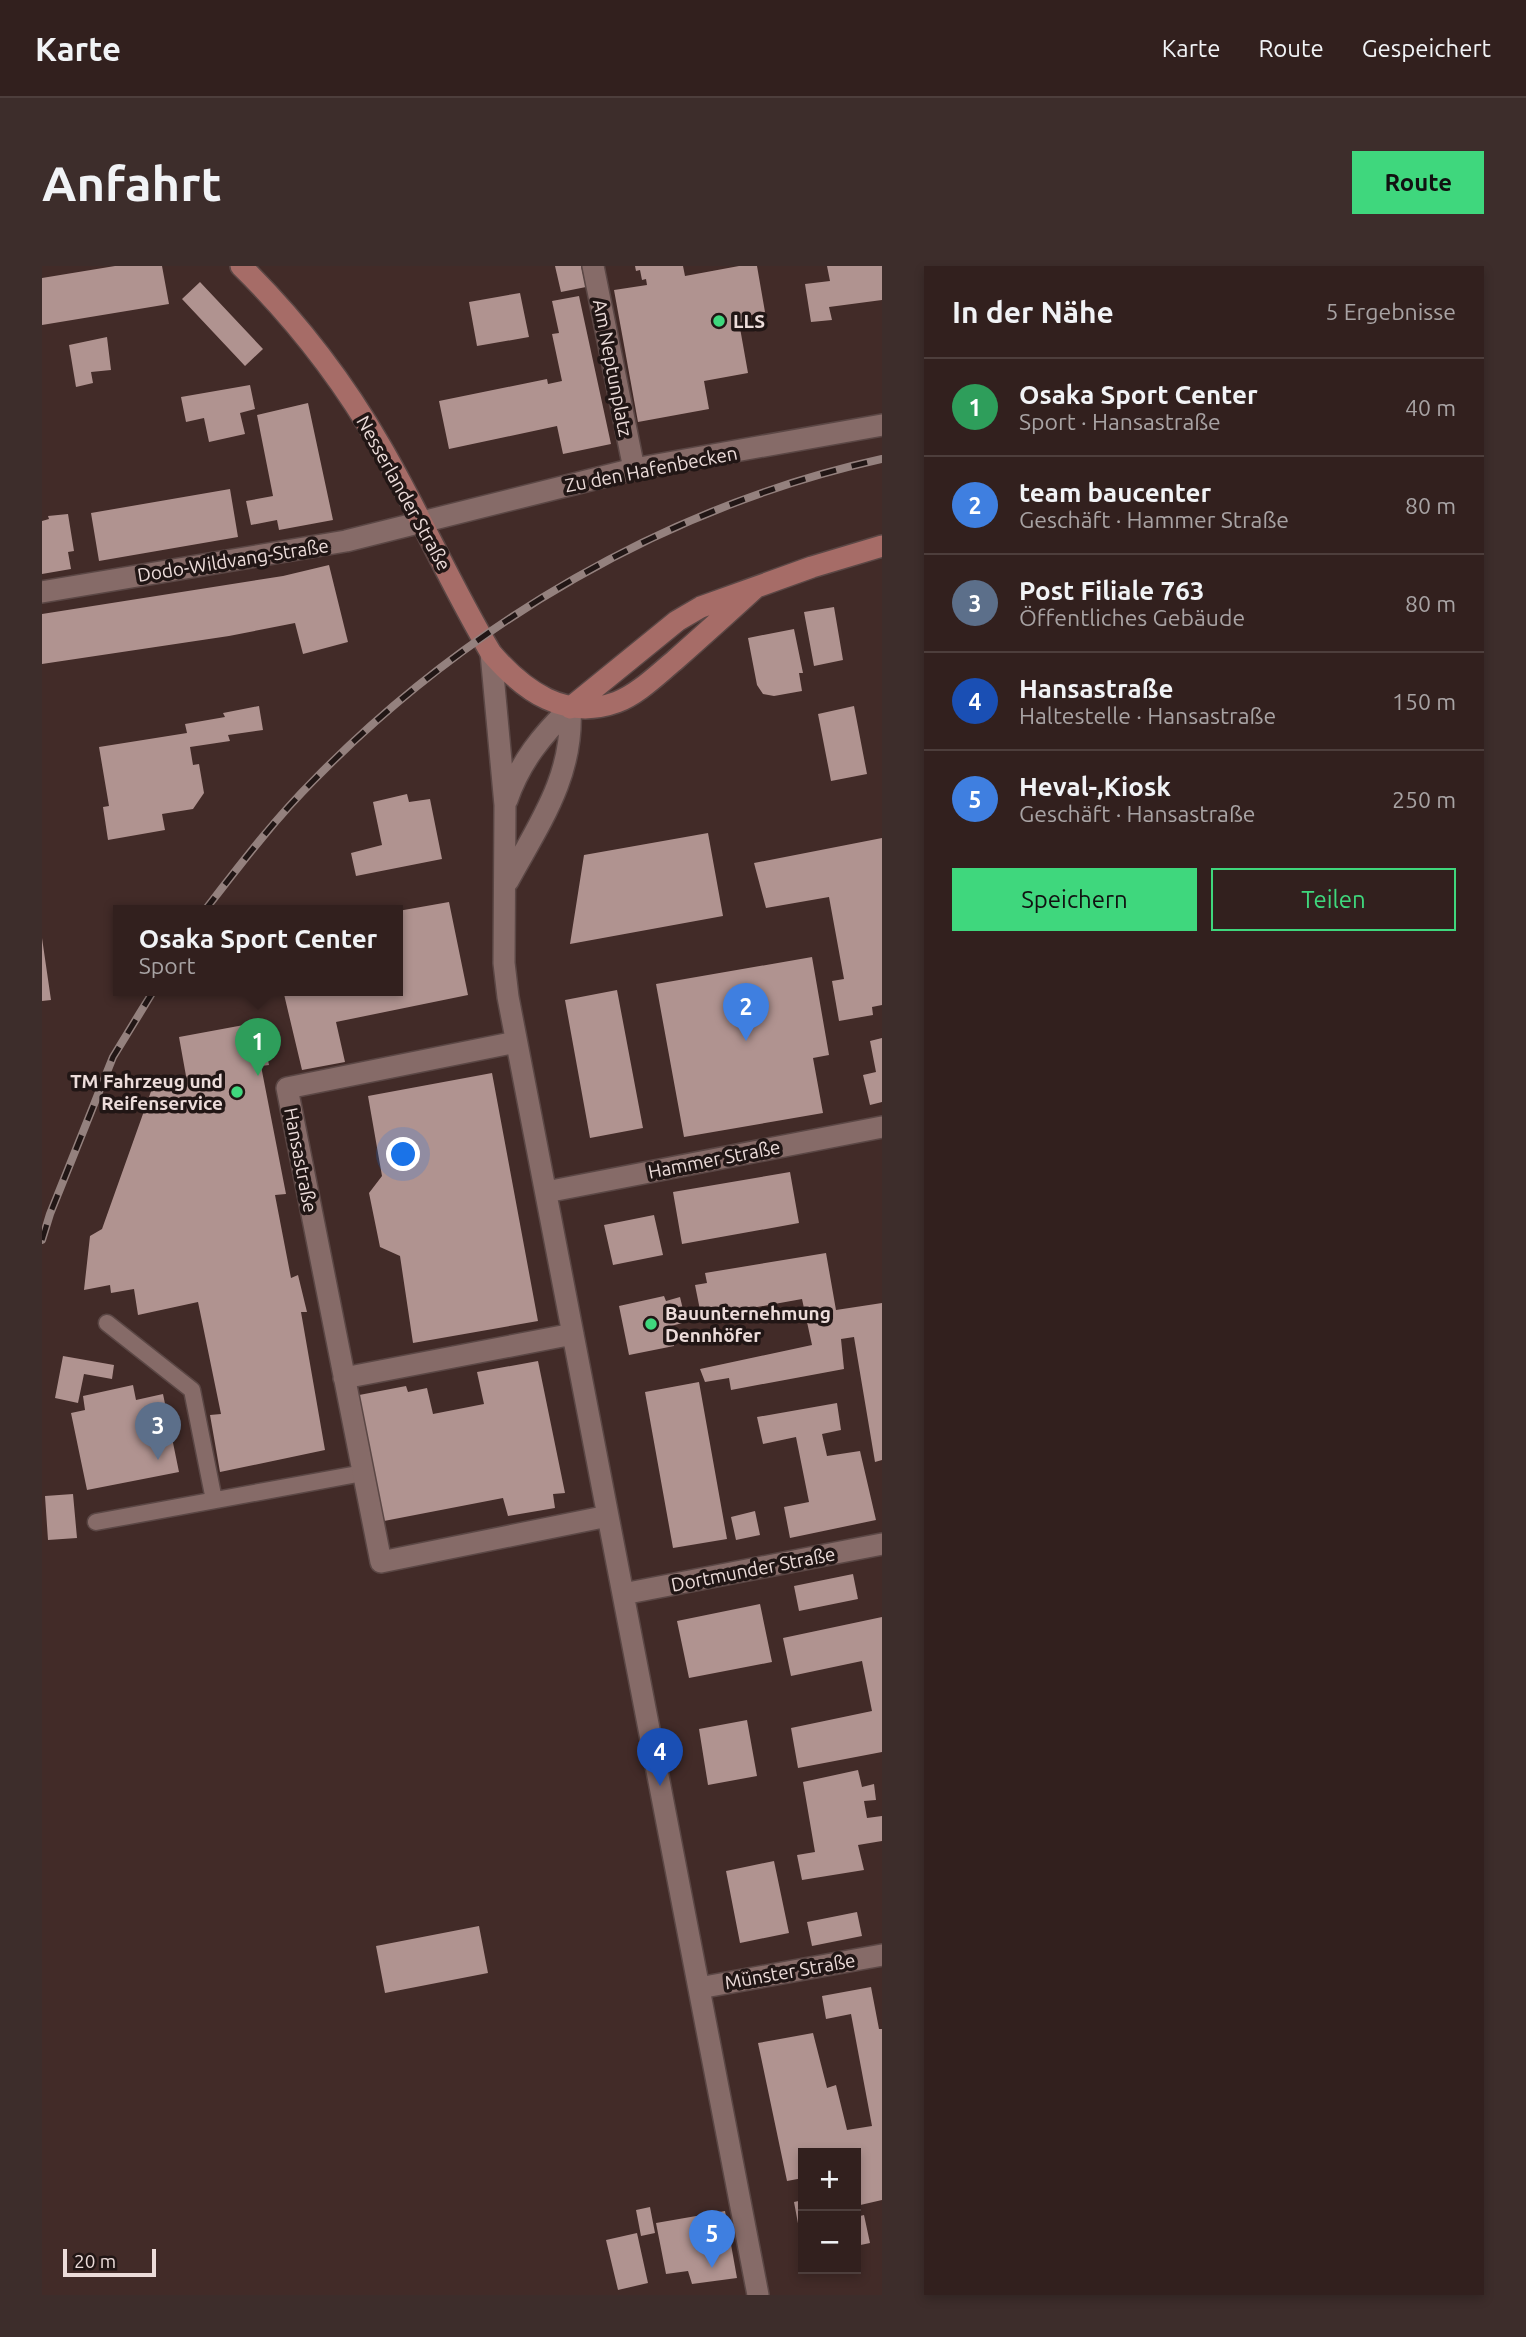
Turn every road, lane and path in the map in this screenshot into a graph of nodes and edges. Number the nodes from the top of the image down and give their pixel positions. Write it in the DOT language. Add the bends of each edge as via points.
graph roads {
  1 [pos="241,266"];
  2 [pos="593,266"];
  3 [pos="882,425"];
  4 [pos="634,469"];
  5 [pos="422,522"];
  6 [pos="882,546"];
  7 [pos="754,589"];
  8 [pos="42,592"];
  9 [pos="491,653"];
  10 [pos="570,708"];
  11 [pos="505,805"];
  12 [pos="507,883"];
  13 [pos="516,1042"];
  14 [pos="882,1127"];
  15 [pos="546,1192"];
  16 [pos="107,1324"];
  17 [pos="573,1334"];
  18 [pos="344,1378"];
  19 [pos="363,1473"];
  20 [pos="214,1500"];
  21 [pos="608,1516"];
  22 [pos="96,1522"];
  23 [pos="882,1544"];
  24 [pos="623,1594"];
  25 [pos="882,1955"];
  26 [pos="699,1988"];
  27 [pos="758,2295"];
  1 -- 5 [label="main road, Nesserlander Straße" via="352,399"];
  2 -- 4 [label="street, Am Neptunplatz"];
  3 -- 4 [label="street, Zu den Hafenbecken"];
  4 -- 5 [label="street, Zu den Hafenbecken"];
  5 -- 8 [label="street, Dodo-Wildvang-Straße" via="318,546"];
  5 -- 9 [label="main road, Nesserlander Straße"];
  6 -- 7 [label="main road, Nesserlander Straße"];
  7 -- 10 [label="main road, Nesserlander Straße" via="701,607 677,621"];
  7 -- 10 [label="main road, Nesserlander Straße" via="626,697 596,708"];
  9 -- 10 [label="main road, Nesserlander Straße" via="528,689"];
  9 -- 11 [label="street"];
  10 -- 11 [label="street" via="529,754"];
  10 -- 12 [label="street" via="572,734 564,770"];
  11 -- 12 [label="street"];
  12 -- 13 [label="street" via="504,963"];
  13 -- 15 [label="street"];
  13 -- 18 [label="street, Hansastraße" via="287,1088"];
  14 -- 15 [label="street, Hammer Straße"];
  15 -- 17 [label="street"];
  16 -- 20 [label="lane" via="192,1390"];
  17 -- 18 [label="street"];
  17 -- 21 [label="street"];
  18 -- 19 [label="street, Hansastraße"];
  19 -- 20 [label="lane"];
  19 -- 21 [label="street, Hansastraße" via="381,1562"];
  20 -- 22 [label="lane"];
  21 -- 24 [label="street"];
  23 -- 24 [label="street, Dortmunder Straße"];
  24 -- 26 [label="street"];
  25 -- 26 [label="street, Münster Straße"];
  26 -- 27 [label="street"];
}
